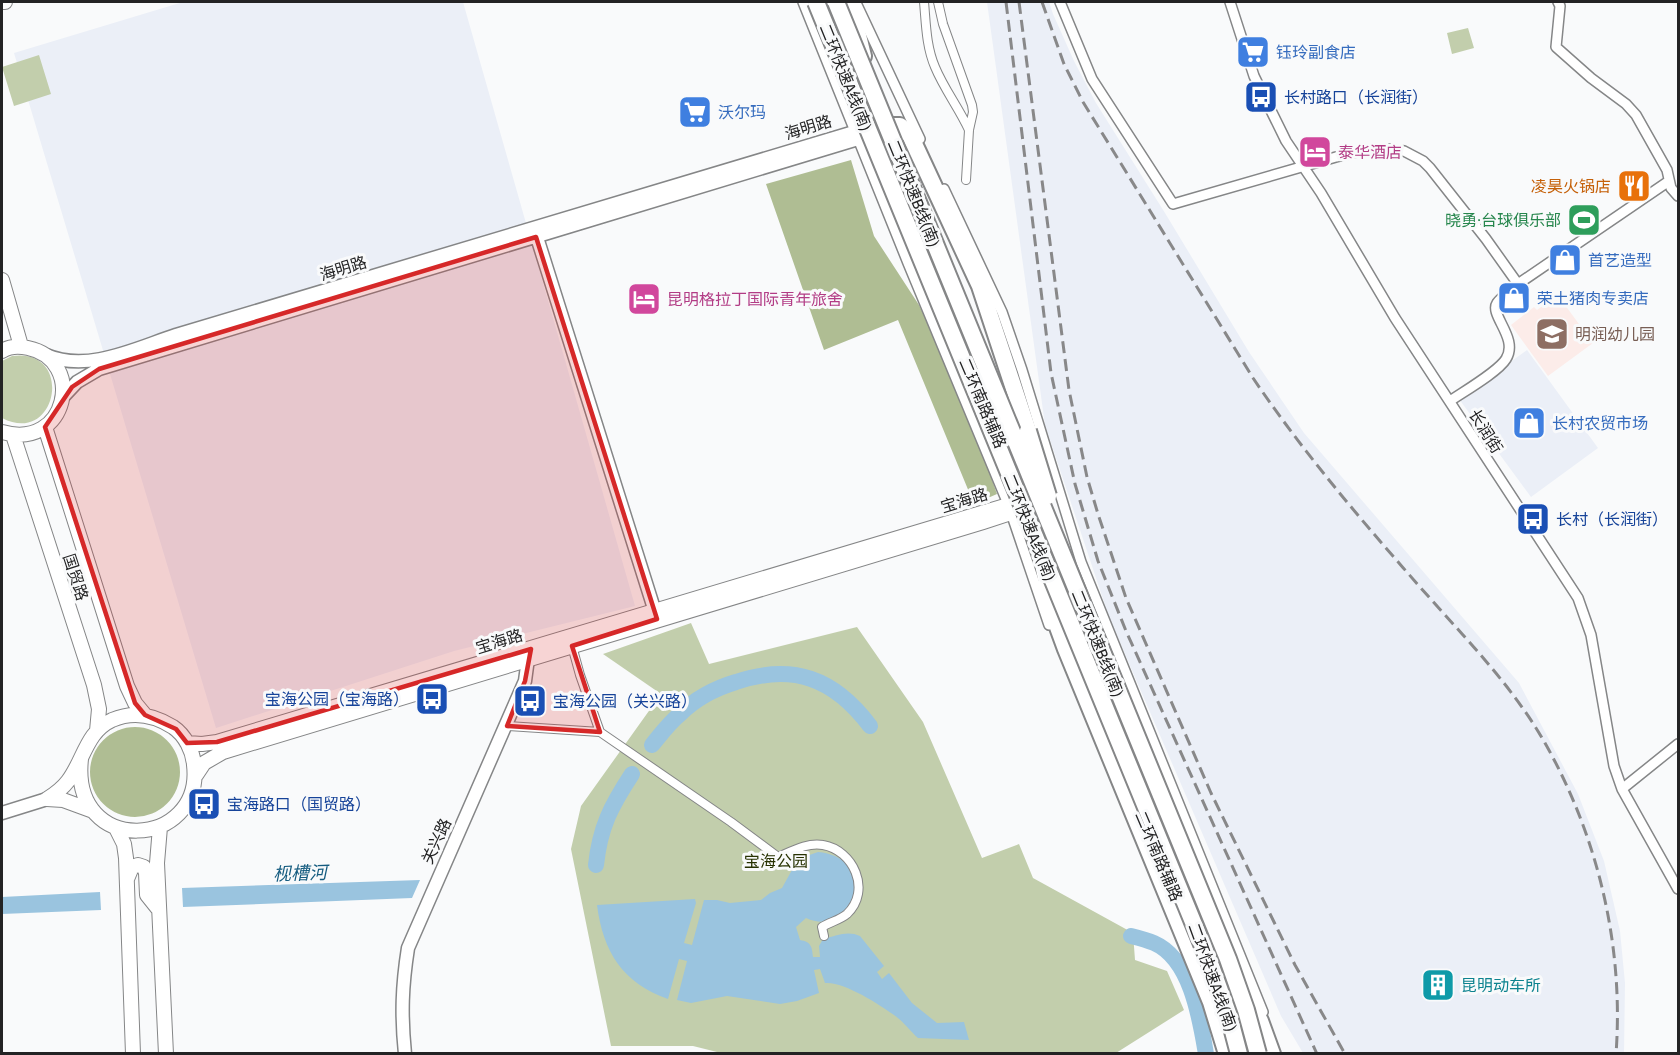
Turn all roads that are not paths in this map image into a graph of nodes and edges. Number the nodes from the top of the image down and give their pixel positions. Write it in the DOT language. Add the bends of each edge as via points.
graph roads {
  1 [pos="803,2"];
  2 [pos="816,2"];
  3 [pos="836,2"];
  4 [pos="850,2"];
  5 [pos="856,2"];
  6 [pos="924,2"];
  7 [pos="938,2"];
  8 [pos="1060,2"];
  9 [pos="1230,2"];
  10 [pos="1558,2"];
  11 [pos="910,118"];
  12 [pos="882,119"];
  13 [pos="969,130"];
  14 [pos="856,135"];
  15 [pos="1303,167"];
  16 [pos="966,180"];
  17 [pos="1668,181"];
  18 [pos="1678,196"];
  19 [pos="535,233"];
  20 [pos="2,280"];
  21 [pos="1518,284"];
  22 [pos="21,346"];
  23 [pos="2,351"];
  24 [pos="46,355"];
  25 [pos="62,398"];
  26 [pos="1450,401"];
  27 [pos="45,427"];
  28 [pos="7,433"];
  29 [pos="1058,490"];
  30 [pos="1020,506"];
  31 [pos="1084,608"];
  32 [pos="656,615"];
  33 [pos="572,646"];
  34 [pos="529,655"];
  35 [pos="145,715"];
  36 [pos="507,726"];
  37 [pos="97,730"];
  38 [pos="600,732"];
  39 [pos="187,743"];
  40 [pos="1678,744"];
  41 [pos="81,759"];
  42 [pos="196,775"];
  43 [pos="1622,789"];
  44 [pos="47,799"];
  45 [pos="93,811"];
  46 [pos="2,813"];
  47 [pos="160,827"];
  48 [pos="116,828"];
  49 [pos="127,880"];
  50 [pos="1678,890"];
  51 [pos="159,910"];
  52 [pos="1175,915"];
  53 [pos="1213,929"];
  54 [pos="824,936"];
  55 [pos="1229,1016"];
  56 [pos="133,1053"];
  57 [pos="166,1053"];
  58 [pos="405,1053"];
  59 [pos="1219,1053"];
  60 [pos="1227,1053"];
  61 [pos="1239,1053"];
  62 [pos="1258,1053"];
  63 [pos="1272,1053"];
  64 [pos="1278,1053"];
  1 -- 14 [label="street, 二环南路辅路"];
  2 -- 55 [label="highway, 二环快速A线(南), bridge"];
  3 -- 12 [label="highway, 二环快速B线(南), bridge"];
  4 -- 12 [label="highway, bridge"];
  5 -- 11 [label="street"];
  6 -- 13 [label="street" via="935,67"];
  7 -- 13 [label="street" via="972,105"];
  8 -- 15 [label="street" via="1098,89 1173,204"];
  9 -- 15 [label="street, 长润街" via="1254,76"];
  10 -- 17 [label="street" via="1556,47 1636,115 1667,170"];
  11 -- 12 [label="street"];
  11 -- 29 [label="street" via="1002,312"];
  12 -- 14 [label="street, 海明路" via="873,134"];
  12 -- 31 [label="highway, 二环快速B线(南), bridge"];
  12 -- 31 [label="highway, bridge" via="900,126 912,139 983,294"];
  13 -- 16 [label="street"];
  14 -- 19 [label="street, 海明路"];
  14 -- 30 [label="street, 二环南路辅路"];
  15 -- 21 [label="street" via="1366,150 1393,149 1414,155 1430,168"];
  15 -- 26 [label="street, 长润街"];
  17 -- 18 [label="street"];
  17 -- 21 [label="street"];
  19 -- 24 [label="street, 海明路" via="96,360 69,362"];
  19 -- 25 [label="street, 海明路" via="99,369 77,382"];
  19 -- 32 [label="street"];
  20 -- 22 [label="main road"];
  21 -- 26 [label="street" via="1495,307 1509,339 1507,357"];
  22 -- 23 [label="main road"];
  22 -- 24 [label="main road"];
  24 -- 25 [label="main road" via="62,376"];
  25 -- 27 [label="main road" via="55,418"];
  26 -- 43 [label="street, 长润街" via="1578,598 1591,635 1614,766"];
  27 -- 28 [label="main road" via="24,435"];
  27 -- 35 [label="main road, 国贸路" via="127,686"];
  28 -- 37 [label="main road, 国贸路" via="94,685 99,709"];
  29 -- 30 [label="street"];
  29 -- 64 [label="street" via="1091,588"];
  30 -- 32 [label="main road, 宝海路"];
  30 -- 52 [label="highway" via="1036,537 1066,649"];
  30 -- 59 [label="street, 二环南路辅路" via="1057,647 1193,976"];
  31 -- 62 [label="highway, 二环快速B线(南), bridge" via="1228,959"];
  32 -- 33 [label="main road, 宝海路"];
  32 -- 34 [label="main road, 宝海路"];
  33 -- 34 [label="main road, 宝海路"];
  33 -- 38 [label="street"];
  34 -- 36 [label="street, 关兴路" via="525,681"];
  34 -- 39 [label="main road, 宝海路" via="218,742"];
  34 -- 42 [label="main road, 宝海路" via="223,752 204,763"];
  35 -- 37 [label="main road" via="111,720"];
  35 -- 39 [label="main road" via="176,729"];
  36 -- 38 [label="street"];
  36 -- 58 [label="street, 关兴路" via="408,948 402,988"];
  37 -- 41 [label="main road"];
  38 -- 54 [label="street" via="778,857 821,844 836,848 847,857 858,878 856,901 847,914 822,927"];
  39 -- 42 [label="main road"];
  40 -- 43 [label="street"];
  41 -- 44 [label="main road" via="69,780"];
  41 -- 45 [label="main road" via="82,791"];
  42 -- 47 [label="main road" via="185,806"];
  43 -- 50 [label="street, 长润街"];
  44 -- 45 [label="main road" via="63,800"];
  44 -- 46 [label="street"];
  45 -- 48 [label="main road"];
  47 -- 48 [label="main road" via="145,831"];
  47 -- 51 [label="main road"];
  48 -- 49 [label="main road" via="124,844"];
  49 -- 51 [label="main road" via="132,867 144,867 147,895"];
  49 -- 56 [label="main road"];
  51 -- 57 [label="main road"];
  52 -- 55 [label="highway, bridge"];
  52 -- 60 [label="highway" via="1211,1002"];
  53 -- 63 [label="highway" via="1257,1013"];
  55 -- 61 [label="highway, 二环快速A线(南), bridge"];
}
